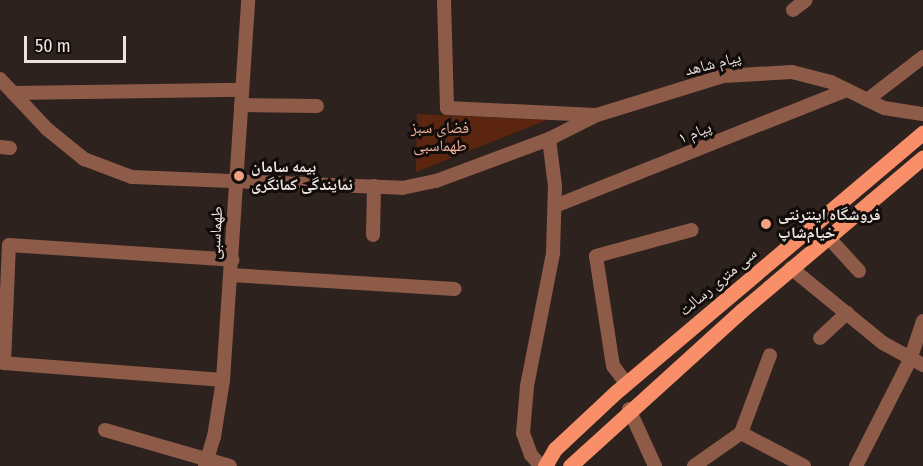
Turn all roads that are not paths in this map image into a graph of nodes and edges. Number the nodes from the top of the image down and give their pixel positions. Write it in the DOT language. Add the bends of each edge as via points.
graph roads {
  1 [pos="248,0"];
  2 [pos="444,0"];
  3 [pos="806,0"];
  4 [pos="793,10"];
  5 [pos="923,57"];
  6 [pos="0,79"];
  7 [pos="242,90"];
  8 [pos="847,90"];
  9 [pos="13,93"];
  10 [pos="867,100"];
  11 [pos="241,105"];
  12 [pos="317,106"];
  13 [pos="923,114"];
  14 [pos="597,116"];
  15 [pos="923,134"];
  16 [pos="549,140"];
  17 [pos="923,157"];
  18 [pos="235,181"];
  19 [pos="374,186"];
  20 [pos="555,206"];
  21 [pos="692,230"];
  22 [pos="373,236"];
  23 [pos="828,237"];
  24 [pos="232,260"];
  25 [pos="791,268"];
  26 [pos="859,271"];
  27 [pos="231,275"];
  28 [pos="455,289"];
  29 [pos="729,295"];
  30 [pos="741,311"];
  31 [pos="847,313"];
  32 [pos="923,321"];
  33 [pos="820,338"];
  34 [pos="770,355"];
  35 [pos="916,363"];
  36 [pos="223,380"];
  37 [pos="626,383"];
  38 [pos="629,409"];
  39 [pos="105,430"];
  40 [pos="741,433"];
  41 [pos="206,462"];
  42 [pos="798,465"];
  43 [pos="230,466"];
  44 [pos="543,466"];
  45 [pos="570,466"];
  46 [pos="655,466"];
  47 [pos="694,466"];
  48 [pos="856,466"];
  1 -- 7 [label="street, طهماسبی"];
  2 -- 14 [label="street" via="447,108"];
  3 -- 4 [label="street"];
  5 -- 10 [label="street"];
  6 -- 9 [label="street, پیام شاهد"];
  7 -- 9 [label="street"];
  7 -- 11 [label="street, طهماسبی"];
  8 -- 10 [label="street, پیام شاهد"];
  8 -- 14 [label="street, پیام شاهد" via="792,72 757,71 723,76"];
  8 -- 20 [label="street, ۱ پیام"];
  9 -- 18 [label="street, پیام شاهد" via="84,159 132,177"];
  10 -- 13 [label="street, پیام شاهد" via="884,108"];
  11 -- 12 [label="street"];
  11 -- 18 [label="street, طهماسبی"];
  14 -- 16 [label="street, پیام شاهد"];
  15 -- 29 [label="main road, سی متری رسالت"];
  16 -- 19 [label="street, پیام شاهد" via="436,181 402,188"];
  16 -- 20 [label="street" via="554,159"];
  17 -- 23 [label="main road"];
  18 -- 19 [label="street, پیام شاهد"];
  18 -- 24 [label="street, طهماسبی"];
  19 -- 22 [label="street"];
  20 -- 44 [label="street" via="550,280 527,386 523,433 531,455"];
  21 -- 37 [label="street" via="596,256 613,366"];
  23 -- 25 [label="main road"];
  23 -- 26 [label="street"];
  24 -- 27 [label="street, طهماسبی"];
  24 -- 36 [label="street" via="9,245 4,363"];
  25 -- 30 [label="main road"];
  25 -- 31 [label="street"];
  27 -- 28 [label="street"];
  27 -- 36 [label="street, طهماسبی"];
  29 -- 30 [label="main road"];
  29 -- 37 [label="main road, سی متری رسالت"];
  30 -- 38 [label="main road"];
  31 -- 33 [label="street"];
  31 -- 35 [label="street" via="883,343"];
  32 -- 35 [label="street"];
  34 -- 40 [label="street"];
  35 -- 48 [label="street"];
  36 -- 41 [label="street, طهماسبی"];
  37 -- 44 [label="main road, سی متری رسالت" via="555,449"];
  38 -- 45 [label="main road"];
  38 -- 46 [label="street"];
  39 -- 41 [label="street"];
  40 -- 42 [label="street"];
  40 -- 47 [label="street"];
  41 -- 43 [label="street"];
}
